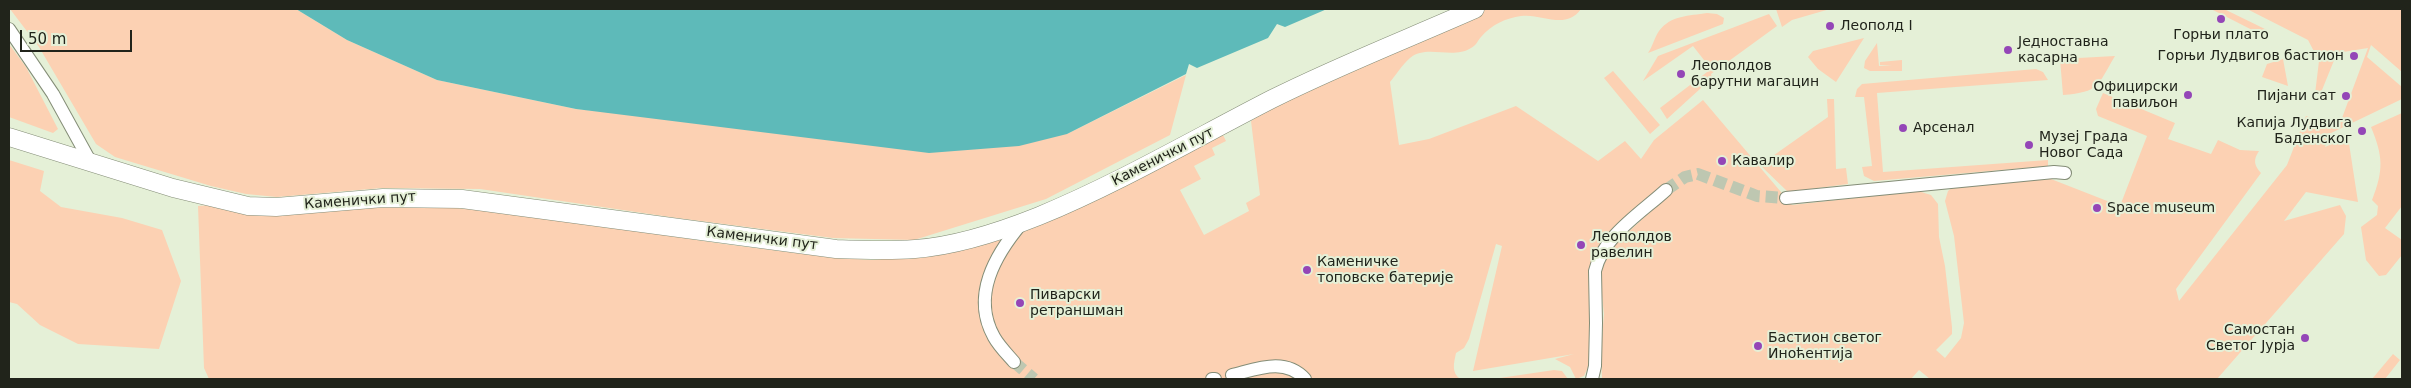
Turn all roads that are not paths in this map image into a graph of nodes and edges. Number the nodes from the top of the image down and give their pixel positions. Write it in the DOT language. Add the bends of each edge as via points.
graph roads {
  1 [pos="1475,9"];
  2 [pos="9,29"];
  3 [pos="9,137"];
  4 [pos="91,163"];
  5 [pos="2065,173"];
  6 [pos="1666,190"];
  7 [pos="1786,198"];
  8 [pos="1023,222"];
  9 [pos="1014,362"];
  10 [pos="1232,375"];
  11 [pos="1305,379"];
  12 [pos="1592,379"];
  1 -- 8 [label="main road, Каменички пут" via="1348,63 1151,164"];
  2 -- 4 [label="street" via="53,94"];
  3 -- 4 [label="main road, Каменички пут"];
  4 -- 8 [label="main road, Каменички пут" via="248,206 276,207 384,198 462,199 872,251 925,248 973,238"];
  5 -- 7 [label="street" via="2044,172"];
  6 -- 12 [label="street" via="1608,244 1597,260 1596,350"];
  8 -- 9 [label="street" via="991,268 985,290 985,312 994,337"];
  10 -- 11 [label="street" via="1284,366"];
}
